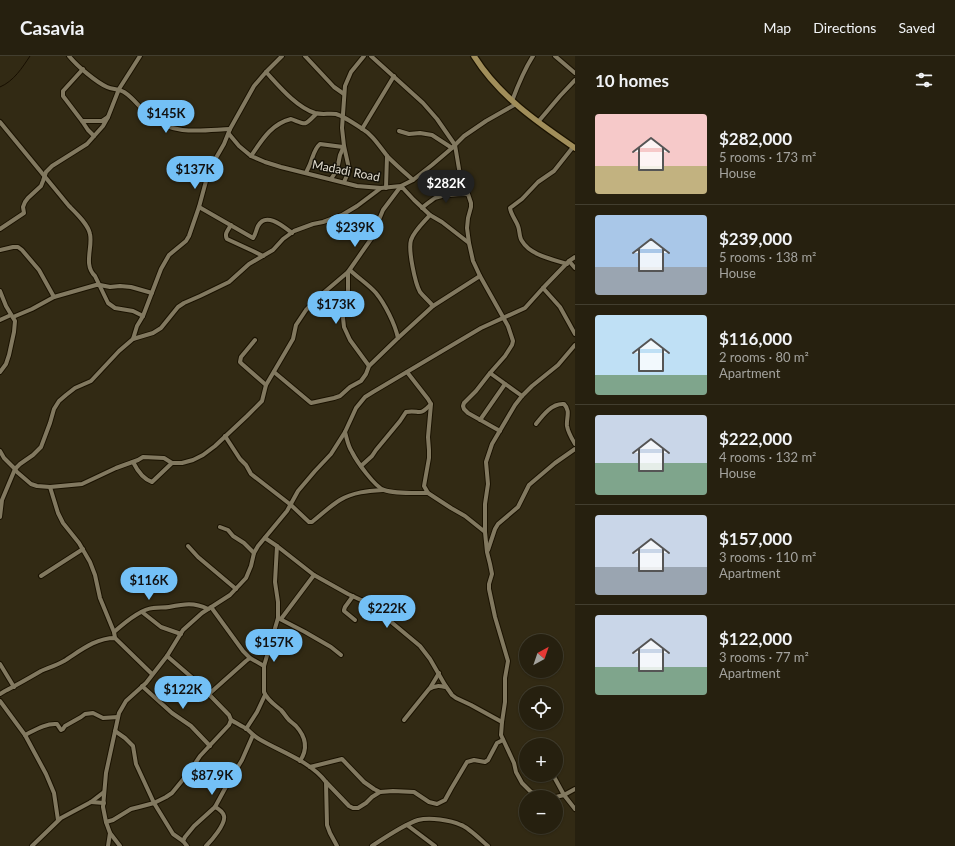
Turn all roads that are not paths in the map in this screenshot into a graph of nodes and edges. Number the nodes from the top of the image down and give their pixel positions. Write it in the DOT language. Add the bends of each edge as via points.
graph roads {
  1 [pos="70,56"];
  2 [pos="140,56"];
  3 [pos="282,56"];
  4 [pos="305,56"];
  5 [pos="364,56"];
  6 [pos="371,56"];
  7 [pos="474,56"];
  8 [pos="533,56"];
  9 [pos="555,56"];
  10 [pos="83,69"];
  11 [pos="266,72"];
  12 [pos="575,73"];
  13 [pos="394,76"];
  14 [pos="575,80"];
  15 [pos="119,89"];
  16 [pos="344,94"];
  17 [pos="514,103"];
  18 [pos="344,111"];
  19 [pos="316,114"];
  20 [pos="338,114"];
  21 [pos="343,117"];
  22 [pos="108,118"];
  23 [pos="82,121"];
  24 [pos="0,122"];
  25 [pos="538,122"];
  26 [pos="362,128"];
  27 [pos="230,131"];
  28 [pos="400,131"];
  29 [pos="94,136"];
  30 [pos="344,146"];
  31 [pos="454,146"];
  32 [pos="574,147"];
  33 [pos="251,156"];
  34 [pos="387,156"];
  35 [pos="306,173"];
  36 [pos="44,177"];
  37 [pos="331,179"];
  38 [pos="413,180"];
  39 [pos="344,182"];
  40 [pos="401,186"];
  41 [pos="384,188"];
  42 [pos="468,194"];
  43 [pos="199,207"];
  44 [pos="422,208"];
  45 [pos="430,214"];
  46 [pos="231,225"];
  47 [pos="0,229"];
  48 [pos="292,233"];
  49 [pos="469,243"];
  50 [pos="0,250"];
  51 [pos="263,256"];
  52 [pos="575,257"];
  53 [pos="568,263"];
  54 [pos="575,268"];
  55 [pos="349,271"];
  56 [pos="480,276"];
  57 [pos="100,285"];
  58 [pos="543,288"];
  59 [pos="0,291"];
  60 [pos="152,293"];
  61 [pos="54,297"];
  62 [pos="433,306"];
  63 [pos="12,316"];
  64 [pos="143,316"];
  65 [pos="503,317"];
  66 [pos="0,320"];
  67 [pos="575,334"];
  68 [pos="398,338"];
  69 [pos="133,339"];
  70 [pos="255,340"];
  71 [pos="575,345"];
  72 [pos="369,366"];
  73 [pos="0,372"];
  74 [pos="274,372"];
  75 [pos="407,372"];
  76 [pos="490,373"];
  77 [pos="505,384"];
  78 [pos="266,385"];
  79 [pos="522,396"];
  80 [pos="430,404"];
  81 [pos="480,420"];
  82 [pos="536,424"];
  83 [pos="500,431"];
  84 [pos="345,432"];
  85 [pos="225,436"];
  86 [pos="575,444"];
  87 [pos="575,449"];
  88 [pos="0,451"];
  89 [pos="133,462"];
  90 [pos="172,463"];
  91 [pos="361,466"];
  92 [pos="16,469"];
  93 [pos="50,487"];
  94 [pos="383,490"];
  95 [pos="428,493"];
  96 [pos="290,505"];
  97 [pos="0,517"];
  98 [pos="220,527"];
  99 [pos="485,532"];
  100 [pos="266,538"];
  101 [pos="188,546"];
  102 [pos="278,546"];
  103 [pos="83,549"];
  104 [pos="487,552"];
  105 [pos="254,553"];
  106 [pos="314,575"];
  107 [pos="41,576"];
  108 [pos="236,589"];
  109 [pos="353,596"];
  110 [pos="209,608"];
  111 [pos="142,612"];
  112 [pos="280,618"];
  113 [pos="355,620"];
  114 [pos="114,632"];
  115 [pos="181,634"];
  116 [pos="115,638"];
  117 [pos="340,655"];
  118 [pos="167,656"];
  119 [pos="250,658"];
  120 [pos="0,664"];
  121 [pos="264,666"];
  122 [pos="439,673"];
  123 [pos="152,674"];
  124 [pos="142,686"];
  125 [pos="14,687"];
  126 [pos="447,687"];
  127 [pos="429,689"];
  128 [pos="0,694"];
  129 [pos="209,694"];
  130 [pos="265,695"];
  131 [pos="0,700"];
  132 [pos="118,717"];
  133 [pos="231,720"];
  134 [pos="404,720"];
  135 [pos="502,722"];
  136 [pos="246,729"];
  137 [pos="115,731"];
  138 [pos="25,735"];
  139 [pos="252,735"];
  140 [pos="503,740"];
  141 [pos="210,746"];
  142 [pos="300,761"];
  143 [pos="310,767"];
  144 [pos="326,782"];
  145 [pos="558,782"];
  146 [pos="575,789"];
  147 [pos="529,790"];
  148 [pos="104,792"];
  149 [pos="380,792"];
  150 [pos="564,795"];
  151 [pos="91,802"];
  152 [pos="104,803"];
  153 [pos="154,803"];
  154 [pos="215,807"];
  155 [pos="575,809"];
  156 [pos="58,820"];
  157 [pos="106,822"];
  158 [pos="407,825"];
  159 [pos="110,833"];
  160 [pos="183,841"];
  161 [pos="380,841"];
  162 [pos="32,846"];
  163 [pos="108,846"];
  164 [pos="120,846"];
  165 [pos="187,846"];
  166 [pos="206,846"];
  167 [pos="337,846"];
  168 [pos="372,846"];
  169 [pos="382,846"];
  170 [pos="435,846"];
  171 [pos="488,846"];
  1 -- 10 [label="street"];
  2 -- 15 [label="street"];
  3 -- 11 [label="street"];
  4 -- 16 [label="street"];
  5 -- 16 [label="street" via="352,72"];
  6 -- 13 [label="street"];
  7 -- 17 [label="main road" via="483,70"];
  8 -- 17 [label="street" via="518,84"];
  9 -- 12 [label="street"];
  10 -- 15 [label="street" via="107,88"];
  10 -- 23 [label="street" via="63,94"];
  11 -- 19 [label="street" via="298,104"];
  11 -- 27 [label="street" via="254,86"];
  13 -- 26 [label="street"];
  13 -- 31 [label="street" via="437,119"];
  14 -- 25 [label="street"];
  15 -- 22 [label="street"];
  15 -- 27 [label="street" via="133,98 160,124 195,132"];
  16 -- 18 [label="street"];
  17 -- 25 [label="main road"];
  17 -- 31 [label="street, Madadi Road" via="464,136"];
  18 -- 20 [label="street"];
  18 -- 21 [label="street"];
  19 -- 20 [label="street"];
  19 -- 33 [label="street" via="304,124 291,119 274,126 266,133"];
  20 -- 21 [label="street"];
  21 -- 26 [label="street"];
  21 -- 30 [label="street"];
  22 -- 23 [label="street" via="102,121"];
  22 -- 29 [label="street"];
  23 -- 29 [label="street"];
  24 -- 36 [label="street"];
  25 -- 32 [label="main road"];
  26 -- 34 [label="street" via="374,138"];
  27 -- 33 [label="street, Madadi Road" via="238,146"];
  27 -- 43 [label="street" via="209,170"];
  28 -- 31 [label="street" via="432,135"];
  29 -- 36 [label="street" via="87,144 48,170"];
  30 -- 35 [label="street" via="320,144"];
  30 -- 37 [label="street" via="337,170"];
  30 -- 39 [label="street" via="348,171"];
  31 -- 38 [label="street, Madadi Road"];
  31 -- 42 [label="street" via="460,175"];
  32 -- 53 [label="street" via="554,171 510,208 525,245 544,258"];
  33 -- 35 [label="street, Madadi Road"];
  34 -- 38 [label="street"];
  34 -- 41 [label="street"];
  35 -- 37 [label="street, Madadi Road"];
  36 -- 47 [label="street" via="40,186 24,202 24,213"];
  36 -- 57 [label="street" via="88,229 89,265"];
  37 -- 39 [label="street, Madadi Road"];
  38 -- 40 [label="street, Madadi Road"];
  39 -- 41 [label="street, Madadi Road"];
  40 -- 41 [label="street, Madadi Road"];
  40 -- 44 [label="street"];
  40 -- 55 [label="street" via="383,210 371,239"];
  41 -- 48 [label="street" via="342,215"];
  42 -- 44 [label="street" via="435,198"];
  42 -- 49 [label="street" via="471,207 467,228"];
  43 -- 46 [label="street"];
  43 -- 60 [label="street" via="189,236 169,255"];
  44 -- 45 [label="street"];
  45 -- 49 [label="street"];
  45 -- 62 [label="street" via="411,241 416,284"];
  46 -- 48 [label="street" via="253,238 264,220 271,220"];
  46 -- 51 [label="street" via="226,234 227,239"];
  48 -- 51 [label="street"];
  49 -- 56 [label="street"];
  50 -- 61 [label="street" via="13,247 22,250 39,270"];
  51 -- 69 [label="street" via="249,264 229,282 178,307 154,333"];
  52 -- 53 [label="street"];
  53 -- 54 [label="street"];
  53 -- 58 [label="street"];
  55 -- 68 [label="street" via="376,293"];
  55 -- 72 [label="street" via="344,327"];
  55 -- 74 [label="street" via="306,310 296,325 293,339"];
  56 -- 62 [label="street"];
  56 -- 65 [label="street"];
  57 -- 60 [label="street" via="131,287"];
  57 -- 61 [label="street"];
  57 -- 64 [label="street" via="108,303 115,308 133,311"];
  58 -- 65 [label="street" via="525,308"];
  58 -- 67 [label="street" via="560,307"];
  59 -- 63 [label="street"];
  60 -- 64 [label="street"];
  61 -- 63 [label="street"];
  62 -- 68 [label="street"];
  63 -- 66 [label="street"];
  63 -- 73 [label="street" via="15,321 14,332 6,364"];
  64 -- 69 [label="street"];
  65 -- 75 [label="street"];
  65 -- 76 [label="street" via="513,341 505,356"];
  68 -- 72 [label="street"];
  69 -- 92 [label="street" via="118,351 92,381 72,390 59,401 41,447"];
  70 -- 78 [label="street" via="240,362"];
  71 -- 79 [label="street" via="558,365"];
  72 -- 74 [label="street" via="361,381 340,396 311,403"];
  74 -- 78 [label="street"];
  75 -- 80 [label="street"];
  75 -- 84 [label="street" via="365,398 356,408"];
  76 -- 77 [label="street"];
  76 -- 81 [label="street" via="463,406 468,413"];
  77 -- 79 [label="street"];
  77 -- 81 [label="street"];
  78 -- 85 [label="street" via="262,402"];
  79 -- 83 [label="street"];
  80 -- 91 [label="street" via="422,412 406,412 372,456"];
  80 -- 95 [label="street" via="429,458 424,486"];
  81 -- 83 [label="street"];
  82 -- 86 [label="street" via="552,408 564,404 568,411 568,430"];
  83 -- 99 [label="street" via="486,462 488,484"];
  84 -- 91 [label="street" via="352,452"];
  84 -- 96 [label="street" via="298,491"];
  85 -- 90 [label="street" via="203,455 182,463"];
  85 -- 96 [label="street" via="251,474"];
  87 -- 104 [label="street" via="529,485 518,507 498,524"];
  88 -- 92 [label="street"];
  89 -- 90 [label="street" via="143,458 164,458"];
  89 -- 90 [label="street" via="138,472 149,482"];
  89 -- 93 [label="street" via="82,484"];
  91 -- 94 [label="street"];
  92 -- 93 [label="street" via="32,484"];
  92 -- 97 [label="street" via="2,500"];
  93 -- 103 [label="street" via="63,523"];
  94 -- 95 [label="street"];
  94 -- 96 [label="street" via="358,493 339,500 312,522"];
  95 -- 99 [label="street"];
  96 -- 100 [label="street"];
  98 -- 105 [label="street" via="228,530"];
  99 -- 104 [label="street"];
  100 -- 102 [label="street"];
  100 -- 105 [label="street"];
  101 -- 108 [label="street"];
  102 -- 106 [label="street"];
  102 -- 112 [label="street" via="275,582"];
  103 -- 107 [label="street"];
  103 -- 114 [label="street" via="95,575 100,598"];
  104 -- 135 [label="street" via="492,570 489,589 508,661"];
  105 -- 108 [label="street" via="246,578"];
  106 -- 109 [label="street"];
  106 -- 112 [label="street"];
  108 -- 110 [label="street" via="230,596"];
  109 -- 113 [label="street" via="344,611"];
  109 -- 122 [label="street" via="378,608 420,646"];
  110 -- 111 [label="street" via="181,604"];
  110 -- 115 [label="street"];
  110 -- 119 [label="street"];
  111 -- 114 [label="street"];
  111 -- 115 [label="street" via="160,627"];
  112 -- 117 [label="street" via="331,647"];
  112 -- 121 [label="street"];
  114 -- 116 [label="street"];
  115 -- 118 [label="street"];
  116 -- 123 [label="street"];
  116 -- 125 [label="street" via="88,646"];
  118 -- 123 [label="street"];
  118 -- 129 [label="street"];
  119 -- 121 [label="street"];
  119 -- 129 [label="street"];
  120 -- 125 [label="street"];
  121 -- 130 [label="street"];
  122 -- 126 [label="street"];
  122 -- 127 [label="street"];
  123 -- 124 [label="street"];
  124 -- 132 [label="street" via="126,701"];
  124 -- 141 [label="street" via="191,726"];
  125 -- 128 [label="street"];
  126 -- 127 [label="street"];
  126 -- 135 [label="street" via="456,698"];
  127 -- 134 [label="street"];
  129 -- 133 [label="street"];
  130 -- 136 [label="street"];
  130 -- 142 [label="street" via="300,731 305,747 304,756"];
  131 -- 138 [label="street"];
  132 -- 137 [label="street"];
  132 -- 138 [label="street" via="103,718 93,713 84,714 61,730 53,723"];
  133 -- 136 [label="street"];
  133 -- 141 [label="street"];
  135 -- 140 [label="street"];
  136 -- 139 [label="street"];
  137 -- 148 [label="street"];
  137 -- 153 [label="street" via="133,746 136,764"];
  138 -- 156 [label="street" via="52,787"];
  139 -- 142 [label="street"];
  139 -- 154 [label="street" via="242,760"];
  140 -- 147 [label="street" via="516,772"];
  140 -- 149 [label="street" via="497,743 485,762 467,762 445,800 437,804 414,792"];
  141 -- 153 [label="street" via="172,793"];
  142 -- 143 [label="street"];
  143 -- 144 [label="street"];
  143 -- 149 [label="street" via="342,759 364,782"];
  144 -- 149 [label="street" via="353,808 358,808"];
  144 -- 167 [label="street" via="327,825"];
  145 -- 150 [label="street"];
  146 -- 150 [label="street"];
  148 -- 151 [label="street"];
  148 -- 152 [label="street"];
  150 -- 155 [label="street"];
  151 -- 152 [label="street"];
  151 -- 156 [label="street"];
  152 -- 157 [label="street"];
  153 -- 157 [label="street" via="130,809"];
  153 -- 160 [label="street" via="173,834"];
  154 -- 160 [label="street" via="194,826"];
  154 -- 166 [label="street" via="225,818"];
  156 -- 162 [label="street"];
  157 -- 159 [label="street"];
  158 -- 161 [label="street"];
  158 -- 170 [label="street"];
  158 -- 171 [label="street" via="419,820 443,820 462,825"];
  159 -- 163 [label="street"];
  159 -- 164 [label="street"];
  160 -- 165 [label="street"];
  161 -- 168 [label="street"];
  161 -- 169 [label="street"];
}
